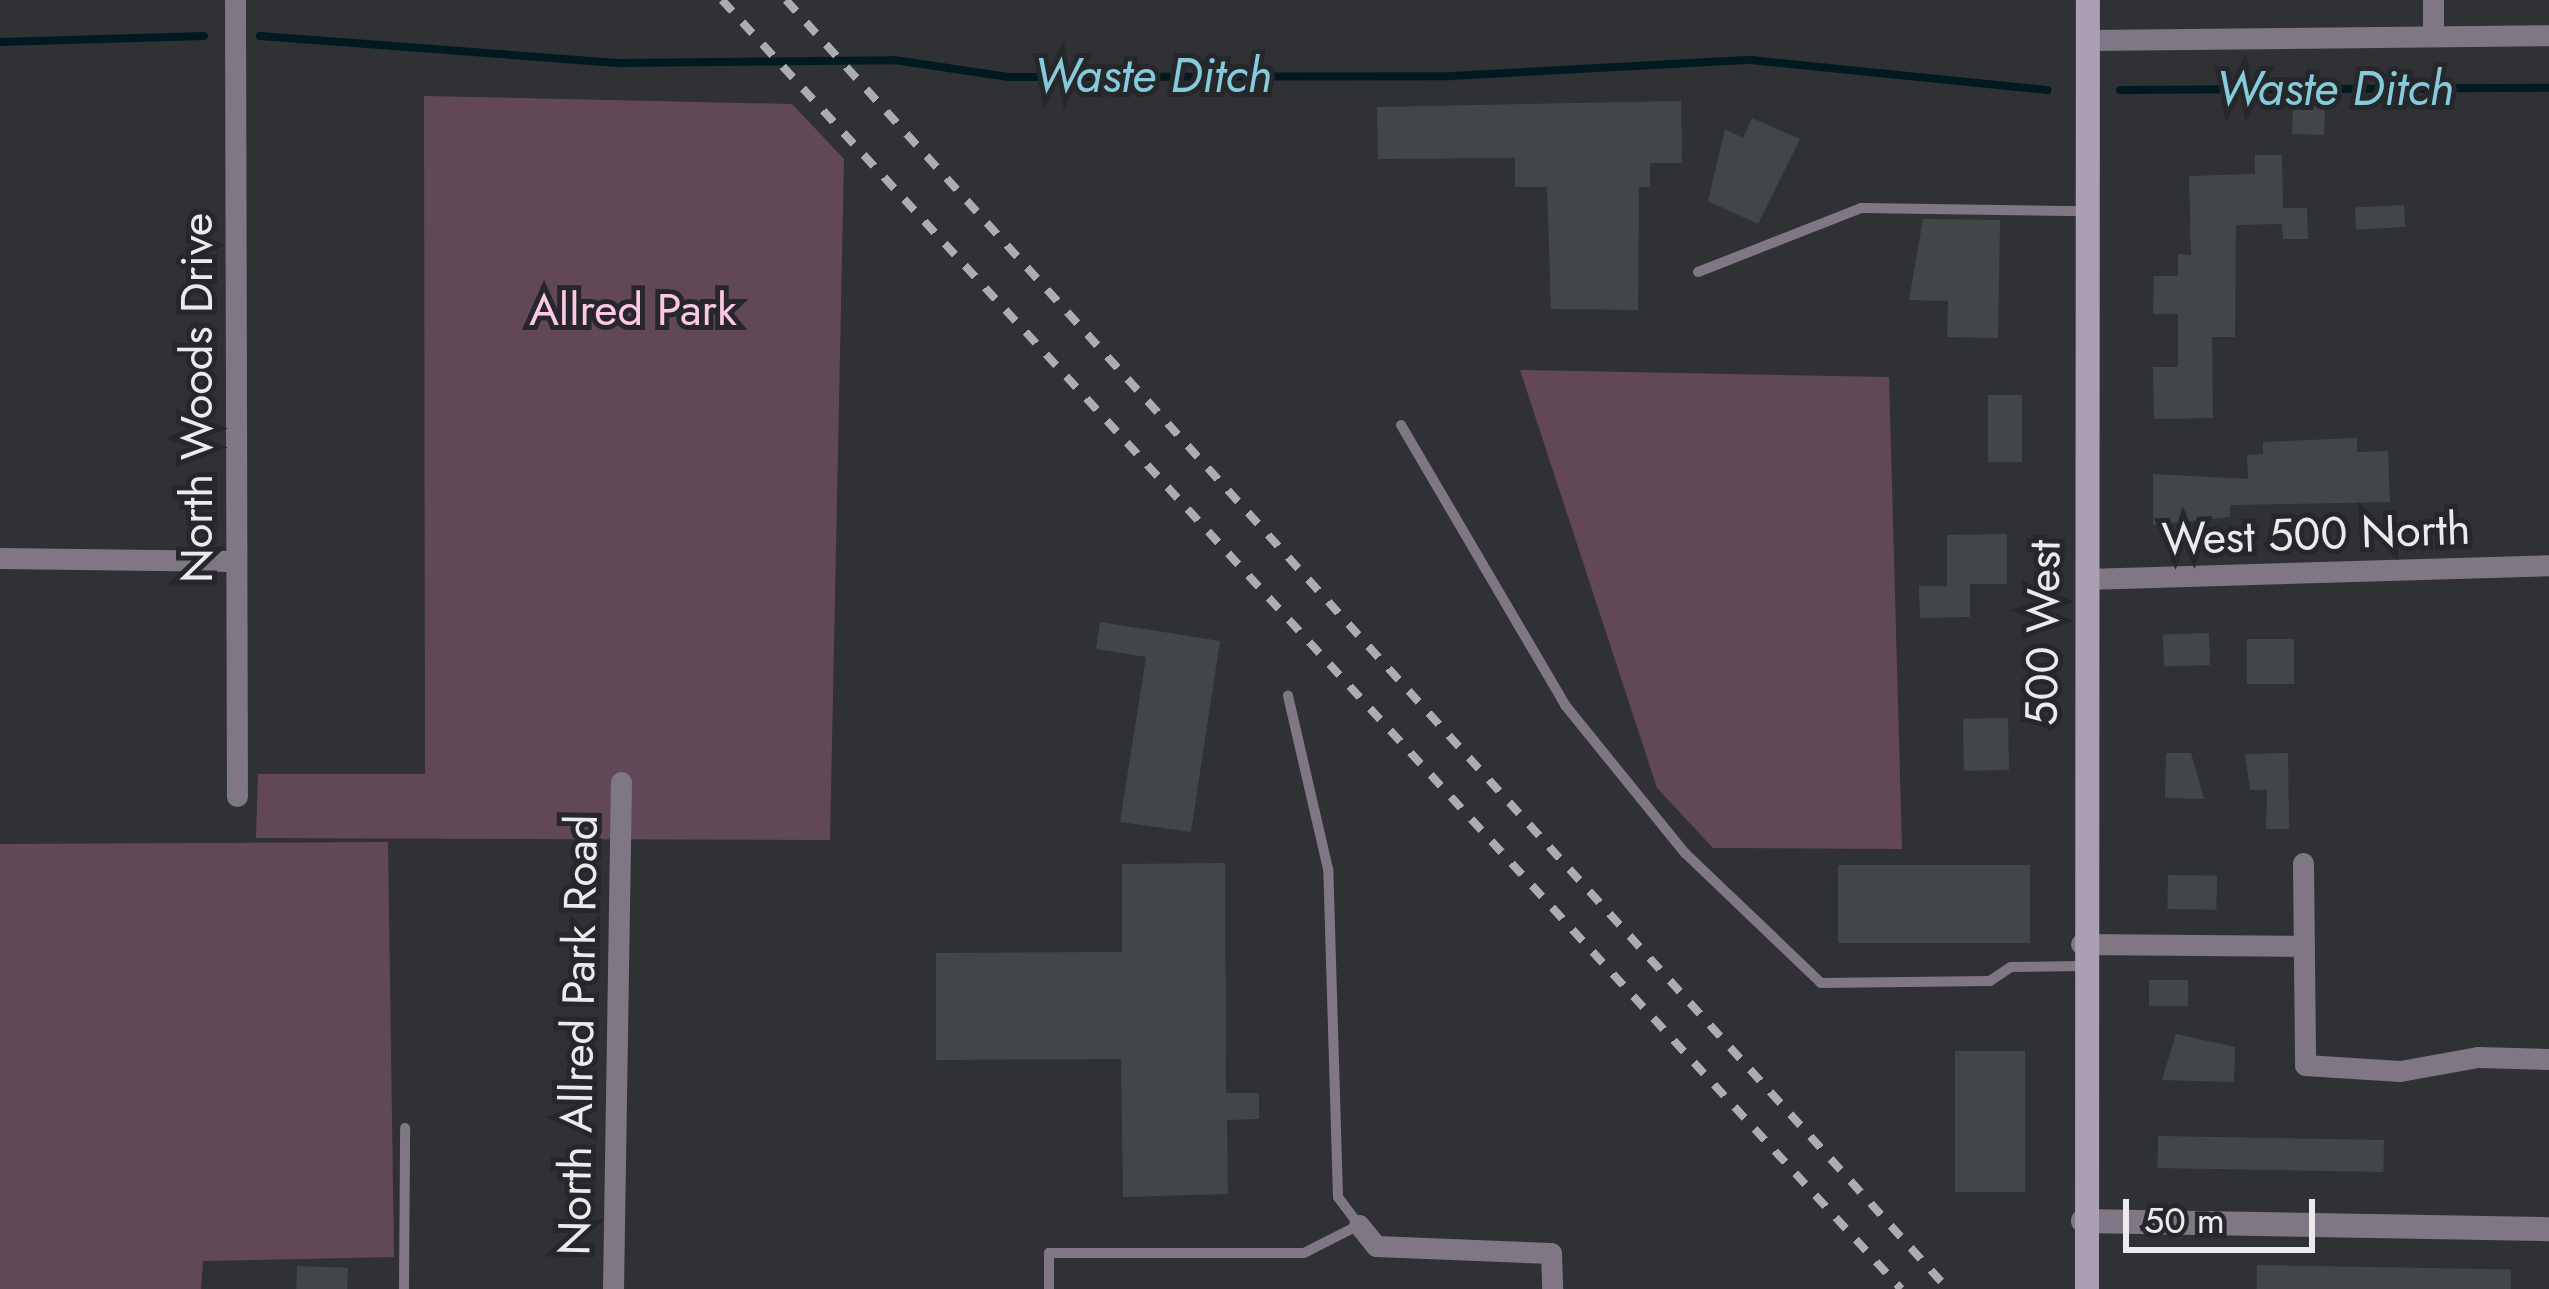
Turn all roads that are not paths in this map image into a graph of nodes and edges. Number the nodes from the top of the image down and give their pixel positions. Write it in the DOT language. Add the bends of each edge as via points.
graph roads {
  1 [pos="235,0"];
  2 [pos="2088,0"];
  3 [pos="2433,0"];
  4 [pos="2433,35"];
  5 [pos="2549,35"];
  6 [pos="2088,40"];
  7 [pos="2085,212"];
  8 [pos="1698,272"];
  9 [pos="1401,425"];
  10 [pos="0,558"];
  11 [pos="236,562"];
  12 [pos="2549,565"];
  13 [pos="2086,579"];
  14 [pos="1288,696"];
  15 [pos="620,782"];
  16 [pos="237,796"];
  17 [pos="2303,862"];
  18 [pos="2304,946"];
  19 [pos="2080,955"];
  20 [pos="2549,1059"];
  21 [pos="405,1128"];
  22 [pos="2084,1221"];
  23 [pos="1359,1225"];
  24 [pos="2549,1229"];
  25 [pos="2083,1282"];
  26 [pos="404,1289"];
  27 [pos="613,1289"];
  28 [pos="1049,1289"];
  29 [pos="1552,1289"];
  1 -- 11 [label="street, North Woods Drive"];
  2 -- 6 [label="main road, 500 West"];
  3 -- 4 [label="street"];
  4 -- 5 [label="street"];
  4 -- 6 [label="street"];
  6 -- 7 [label="main road, 500 West"];
  7 -- 8 [label="lane" via="1862,208"];
  7 -- 13 [label="main road, 500 West"];
  9 -- 19 [label="lane" via="1565,705 1685,853 1821,983 1990,982 2012,967"];
  10 -- 11 [label="street"];
  11 -- 16 [label="street, North Woods Drive"];
  12 -- 13 [label="street, West 500 North"];
  13 -- 19 [label="main road, 500 West"];
  14 -- 23 [label="lane" via="1328,869 1338,1197"];
  15 -- 27 [label="street, North Allred Park Road"];
  17 -- 18 [label="street"];
  18 -- 19 [label="street"];
  18 -- 20 [label="street" via="2305,1065 2400,1072 2478,1057"];
  19 -- 22 [label="main road, 500 West"];
  21 -- 26 [label="lane"];
  22 -- 24 [label="street"];
  22 -- 25 [label="main road, 500 West"];
  23 -- 28 [label="lane" via="1304,1253 1049,1253"];
  23 -- 29 [label="street" via="1376,1246 1551,1253"];
}
